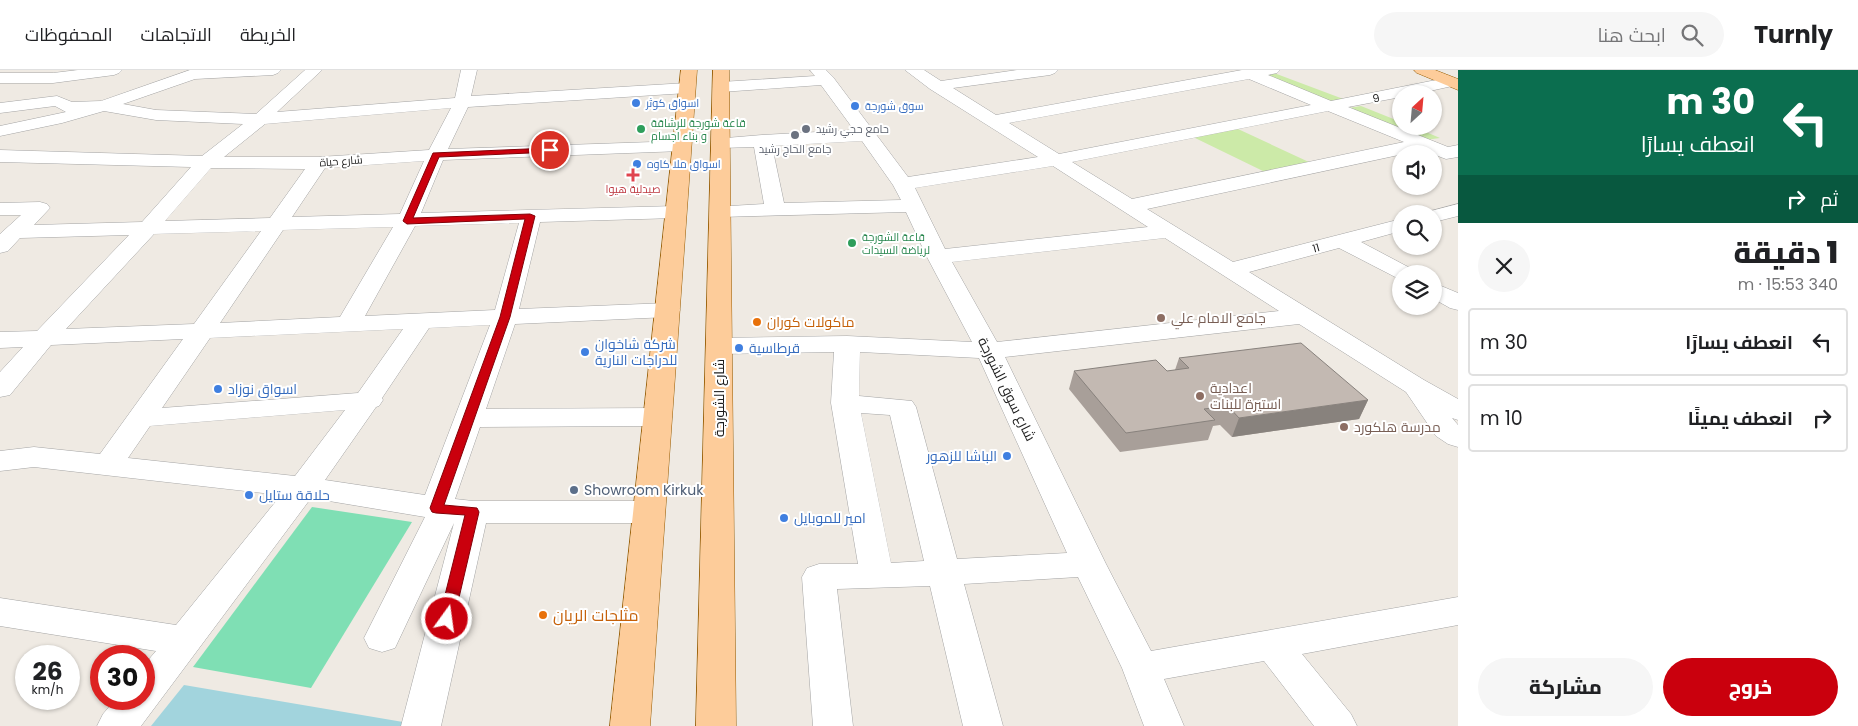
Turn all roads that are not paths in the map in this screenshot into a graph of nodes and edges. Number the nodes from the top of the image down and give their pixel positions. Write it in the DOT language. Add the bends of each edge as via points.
graph roads {
  1 [pos="114,70"];
  2 [pos="273,70"];
  3 [pos="314,70"];
  4 [pos="469,70"];
  5 [pos="913,70"];
  6 [pos="1050,70"];
  7 [pos="1274,70"];
  8 [pos="1422,70"];
  9 [pos="200,72"];
  10 [pos="1245,72"];
  11 [pos="823,75"];
  12 [pos="1455,77"];
  13 [pos="0,78"];
  14 [pos="53,78"];
  15 [pos="688,79"];
  16 [pos="721,79"];
  17 [pos="936,86"];
  18 [pos="462,102"];
  19 [pos="1357,102"];
  20 [pos="103,106"];
  21 [pos="1331,106"];
  22 [pos="69,107"];
  23 [pos="0,108"];
  24 [pos="1392,116"];
  25 [pos="260,119"];
  26 [pos="992,121"];
  27 [pos="1392,126"];
  28 [pos="0,131"];
  29 [pos="867,135"];
  30 [pos="1421,135"];
  31 [pos="762,140"];
  32 [pos="720,143"];
  33 [pos="682,146"];
  34 [pos="1454,148"];
  35 [pos="436,155"];
  36 [pos="0,156"];
  37 [pos="1056,160"];
  38 [pos="206,162"];
  39 [pos="319,163"];
  40 [pos="908,195"];
  41 [pos="1130,206"];
  42 [pos="0,209"];
  43 [pos="775,210"];
  44 [pos="1458,210"];
  45 [pos="720,211"];
  46 [pos="676,212"];
  47 [pos="1442,214"];
  48 [pos="530,216"];
  49 [pos="407,221"];
  50 [pos="277,224"];
  51 [pos="1392,227"];
  52 [pos="148,228"];
  53 [pos="1170,231"];
  54 [pos="17,232"];
  55 [pos="1343,241"];
  56 [pos="0,246"];
  57 [pos="938,257"];
  58 [pos="1392,268"];
  59 [pos="1230,270"];
  60 [pos="1442,294"];
  61 [pos="1458,303"];
  62 [pos="668,310"];
  63 [pos="1305,316"];
  64 [pos="505,317"];
  65 [pos="421,321"];
  66 [pos="348,324"];
  67 [pos="202,331"];
  68 [pos="44,338"];
  69 [pos="0,340"];
  70 [pos="847,344"];
  71 [pos="719,346"];
  72 [pos="989,351"];
  73 [pos="0,389"];
  74 [pos="369,400"];
  75 [pos="845,403"];
  76 [pos="658,417"];
  77 [pos="142,418"];
  78 [pos="470,418"];
  79 [pos="1455,427"];
  80 [pos="0,461"];
  81 [pos="108,465"];
  82 [pos="305,487"];
  83 [pos="451,510"];
  84 [pos="649,512"];
  85 [pos="1089,564"];
  86 [pos="943,571"];
  87 [pos="877,576"];
  88 [pos="0,612"];
  89 [pos="1457,613"];
  90 [pos="382,638"];
  91 [pos="185,641"];
  92 [pos="1273,645"];
  93 [pos="1140,668"];
  94 [pos="155,679"];
  95 [pos="130,710"];
  96 [pos="118,726"];
  97 [pos="420,726"];
  98 [pos="630,726"];
  99 [pos="716,726"];
  100 [pos="833,726"];
  101 [pos="983,726"];
  102 [pos="1164,726"];
  103 [pos="1337,726"];
  1 -- 14 [label="street"];
  2 -- 9 [label="street"];
  3 -- 25 [label="street"];
  4 -- 18 [label="street"];
  5 -- 17 [label="street"];
  6 -- 17 [label="street"];
  7 -- 10 [label="street"];
  7 -- 19 [label="street"];
  8 -- 12 [label="main road"];
  9 -- 20 [label="street"];
  10 -- 21 [label="street"];
  10 -- 26 [label="street"];
  11 -- 16 [label="street"];
  11 -- 29 [label="street, شارع سوق الشورجة"];
  12 -- 19 [label="street, 9"];
  13 -- 14 [label="street"];
  14 -- 22 [label="street"];
  15 -- 18 [label="street"];
  15 -- 33 [label="main road"];
  16 -- 32 [label="main road, شارع الشورجة"];
  17 -- 26 [label="street"];
  18 -- 25 [label="street"];
  18 -- 35 [label="street"];
  19 -- 21 [label="street, 9"];
  19 -- 24 [label="street"];
  20 -- 22 [label="street"];
  20 -- 25 [label="street" via="156,115"];
  21 -- 27 [label="street"];
  21 -- 37 [label="street, 9"];
  22 -- 23 [label="street"];
  22 -- 28 [label="street"];
  25 -- 38 [label="street"];
  26 -- 37 [label="street"];
  29 -- 31 [label="street"];
  29 -- 40 [label="street, شارع سوق الشورجة"];
  30 -- 34 [label="street"];
  30 -- 41 [label="street"];
  31 -- 32 [label="street"];
  31 -- 43 [label="street"];
  32 -- 45 [label="main road, شارع الشورجة"];
  33 -- 35 [label="street, شارع حياة"];
  33 -- 46 [label="main road"];
  35 -- 39 [label="street, شارع حياة"];
  35 -- 49 [label="street"];
  36 -- 38 [label="street, شارع حياة"];
  37 -- 40 [label="street, 9"];
  37 -- 41 [label="street"];
  38 -- 39 [label="street, شارع حياة"];
  38 -- 52 [label="street"];
  39 -- 50 [label="street"];
  40 -- 43 [label="street, 9"];
  40 -- 57 [label="street, شارع سوق الشورجة"];
  41 -- 53 [label="street"];
  42 -- 54 [label="street" via="40,208"];
  43 -- 45 [label="street, 9"];
  44 -- 47 [label="street"];
  45 -- 71 [label="main road, شارع الشورجة"];
  46 -- 48 [label="street"];
  46 -- 62 [label="main road"];
  48 -- 49 [label="street"];
  48 -- 64 [label="street"];
  49 -- 50 [label="street"];
  49 -- 66 [label="street"];
  50 -- 52 [label="street"];
  50 -- 67 [label="street"];
  51 -- 55 [label="street, 11"];
  52 -- 54 [label="street"];
  52 -- 68 [label="street"];
  53 -- 57 [label="street"];
  53 -- 59 [label="street"];
  54 -- 56 [label="street"];
  55 -- 58 [label="street"];
  55 -- 59 [label="street, 11"];
  57 -- 72 [label="street, شارع سوق الشورجة"];
  59 -- 63 [label="street"];
  60 -- 61 [label="street"];
  62 -- 64 [label="street"];
  62 -- 76 [label="main road"];
  63 -- 72 [label="street"];
  63 -- 79 [label="street" via="1414,386"];
  64 -- 65 [label="street"];
  64 -- 78 [label="street"];
  65 -- 66 [label="street"];
  65 -- 74 [label="street"];
  66 -- 67 [label="street"];
  67 -- 68 [label="street"];
  67 -- 77 [label="street"];
  68 -- 69 [label="street"];
  68 -- 73 [label="street"];
  70 -- 71 [label="street"];
  70 -- 72 [label="street"];
  70 -- 75 [label="street"];
  71 -- 99 [label="main road, شارع الشورجة"];
  72 -- 85 [label="street, شارع سوق الشورجة"];
  74 -- 77 [label="street"];
  74 -- 82 [label="street"];
  75 -- 86 [label="street" via="902,407"];
  75 -- 87 [label="street"];
  76 -- 78 [label="street"];
  76 -- 84 [label="main road"];
  77 -- 81 [label="street"];
  78 -- 83 [label="street"];
  80 -- 81 [label="street" via="34,457"];
  81 -- 82 [label="street"];
  82 -- 83 [label="street"];
  82 -- 91 [label="street"];
  83 -- 84 [label="street"];
  83 -- 90 [label="street"];
  83 -- 97 [label="street"];
  84 -- 98 [label="main road"];
  85 -- 86 [label="street"];
  85 -- 93 [label="street, شارع سوق الشورجة"];
  86 -- 87 [label="street"];
  86 -- 101 [label="street"];
  87 -- 100 [label="street" via="819,577"];
  88 -- 91 [label="street"];
  89 -- 92 [label="street"];
  91 -- 94 [label="street"];
  92 -- 93 [label="street"];
  92 -- 103 [label="street"];
  93 -- 102 [label="street, شارع سوق الشورجة"];
  95 -- 96 [label="street"];
}
